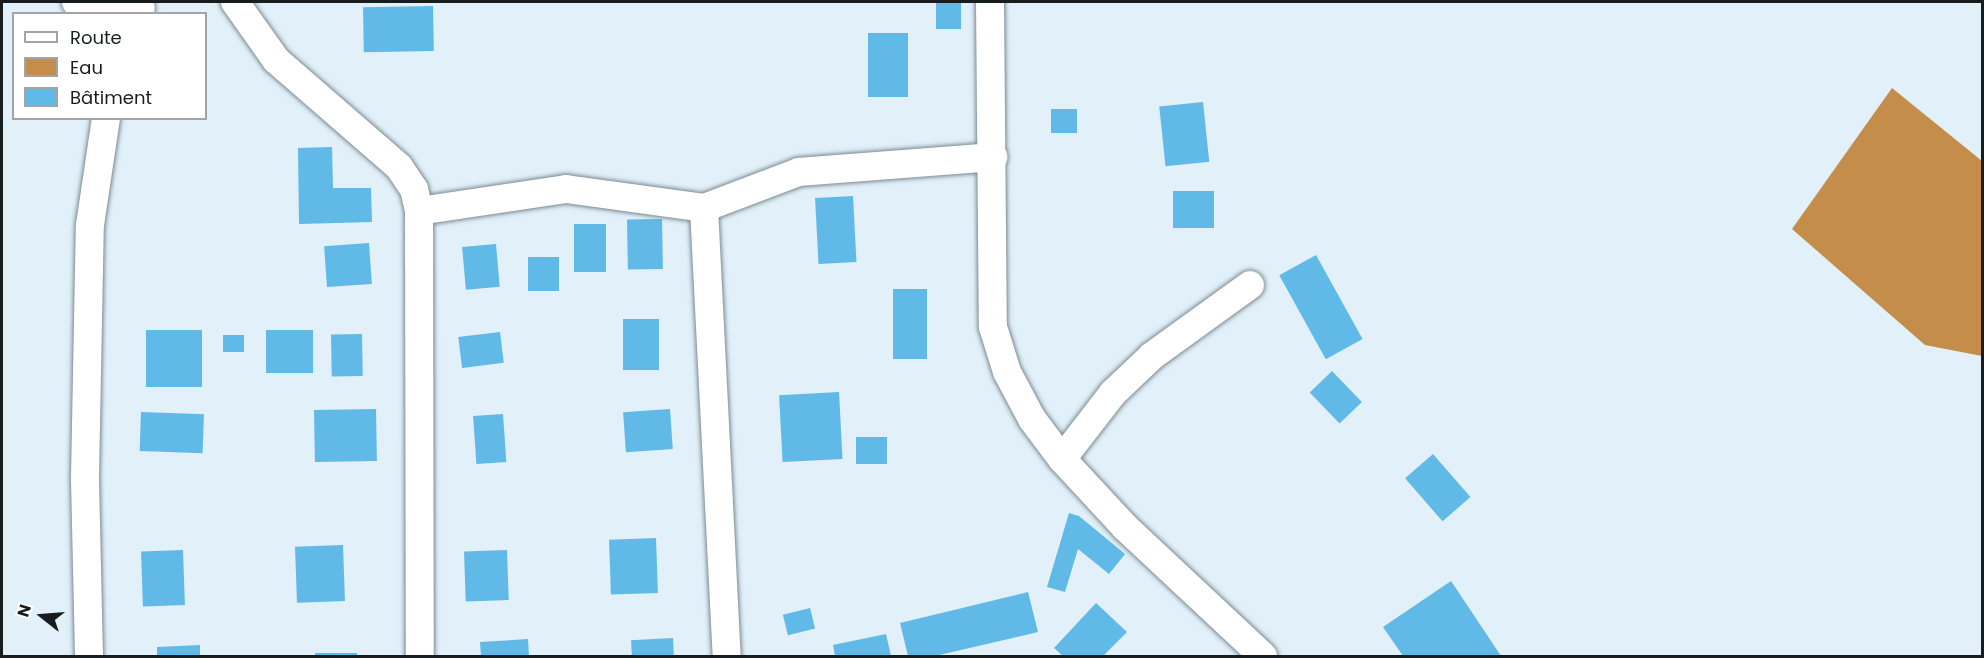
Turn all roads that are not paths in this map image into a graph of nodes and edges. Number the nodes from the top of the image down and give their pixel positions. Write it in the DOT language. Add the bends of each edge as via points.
graph roads {
  1 [pos="76,2"];
  2 [pos="235,2"];
  3 [pos="990,2"];
  4 [pos="141,8"];
  5 [pos="106,120"];
  6 [pos="993,157"];
  7 [pos="704,208"];
  8 [pos="419,211"];
  9 [pos="1250,285"];
  10 [pos="1062,459"];
  11 [pos="89,657"];
  12 [pos="420,657"];
  13 [pos="727,657"];
  14 [pos="1263,657"];
  1 -- 4 [label="street"];
  2 -- 8 [label="street" via="276,60 399,167 414,189"];
  3 -- 6 [label="street"];
  5 -- 11 [label="street" via="90,225 85,477"];
  6 -- 7 [label="street" via="799,172"];
  6 -- 10 [label="street" via="993,327 1007,372 1032,419"];
  7 -- 8 [label="street" via="566,189"];
  7 -- 13 [label="street"];
  8 -- 12 [label="street"];
  9 -- 10 [label="street" via="1152,356 1113,393"];
  10 -- 14 [label="street" via="1125,527"];
}
